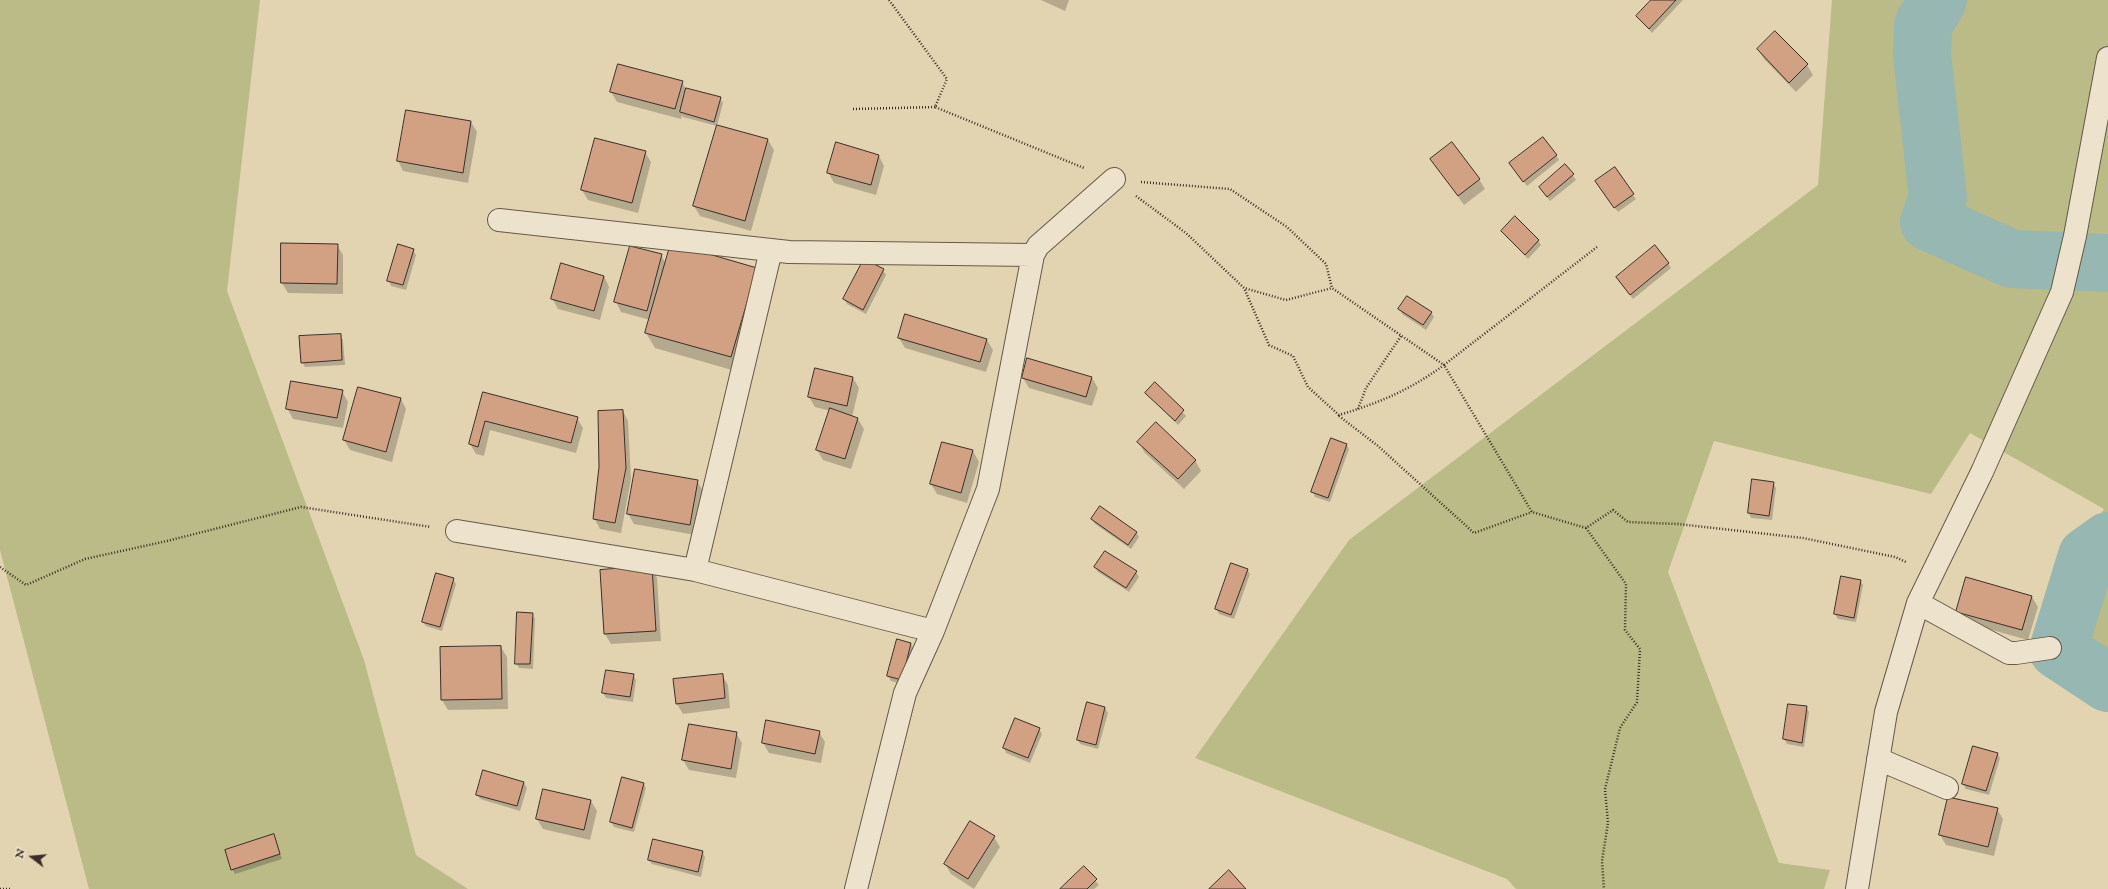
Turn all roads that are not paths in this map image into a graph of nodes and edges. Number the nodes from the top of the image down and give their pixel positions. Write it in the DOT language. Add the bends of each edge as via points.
graph roads {
  1 [pos="2108,58"];
  2 [pos="1114,180"];
  3 [pos="500,220"];
  4 [pos="771,250"];
  5 [pos="1033,255"];
  6 [pos="457,531"];
  7 [pos="695,570"];
  8 [pos="1918,603"];
  9 [pos="933,631"];
  10 [pos="2050,648"];
  11 [pos="1878,759"];
  12 [pos="1947,788"];
  13 [pos="856,889"];
  14 [pos="1857,889"];
  1 -- 8 [label="street" via="2062,292 1982,472"];
  2 -- 5 [label="street" via="1038,246"];
  3 -- 4 [label="street"];
  4 -- 5 [label="street"];
  4 -- 7 [label="street"];
  5 -- 9 [label="street" via="988,489"];
  6 -- 7 [label="street"];
  7 -- 9 [label="street"];
  8 -- 10 [label="street" via="2009,653"];
  8 -- 11 [label="street" via="1886,712"];
  9 -- 13 [label="street" via="906,693"];
  11 -- 12 [label="street"];
  11 -- 14 [label="street"];
}
